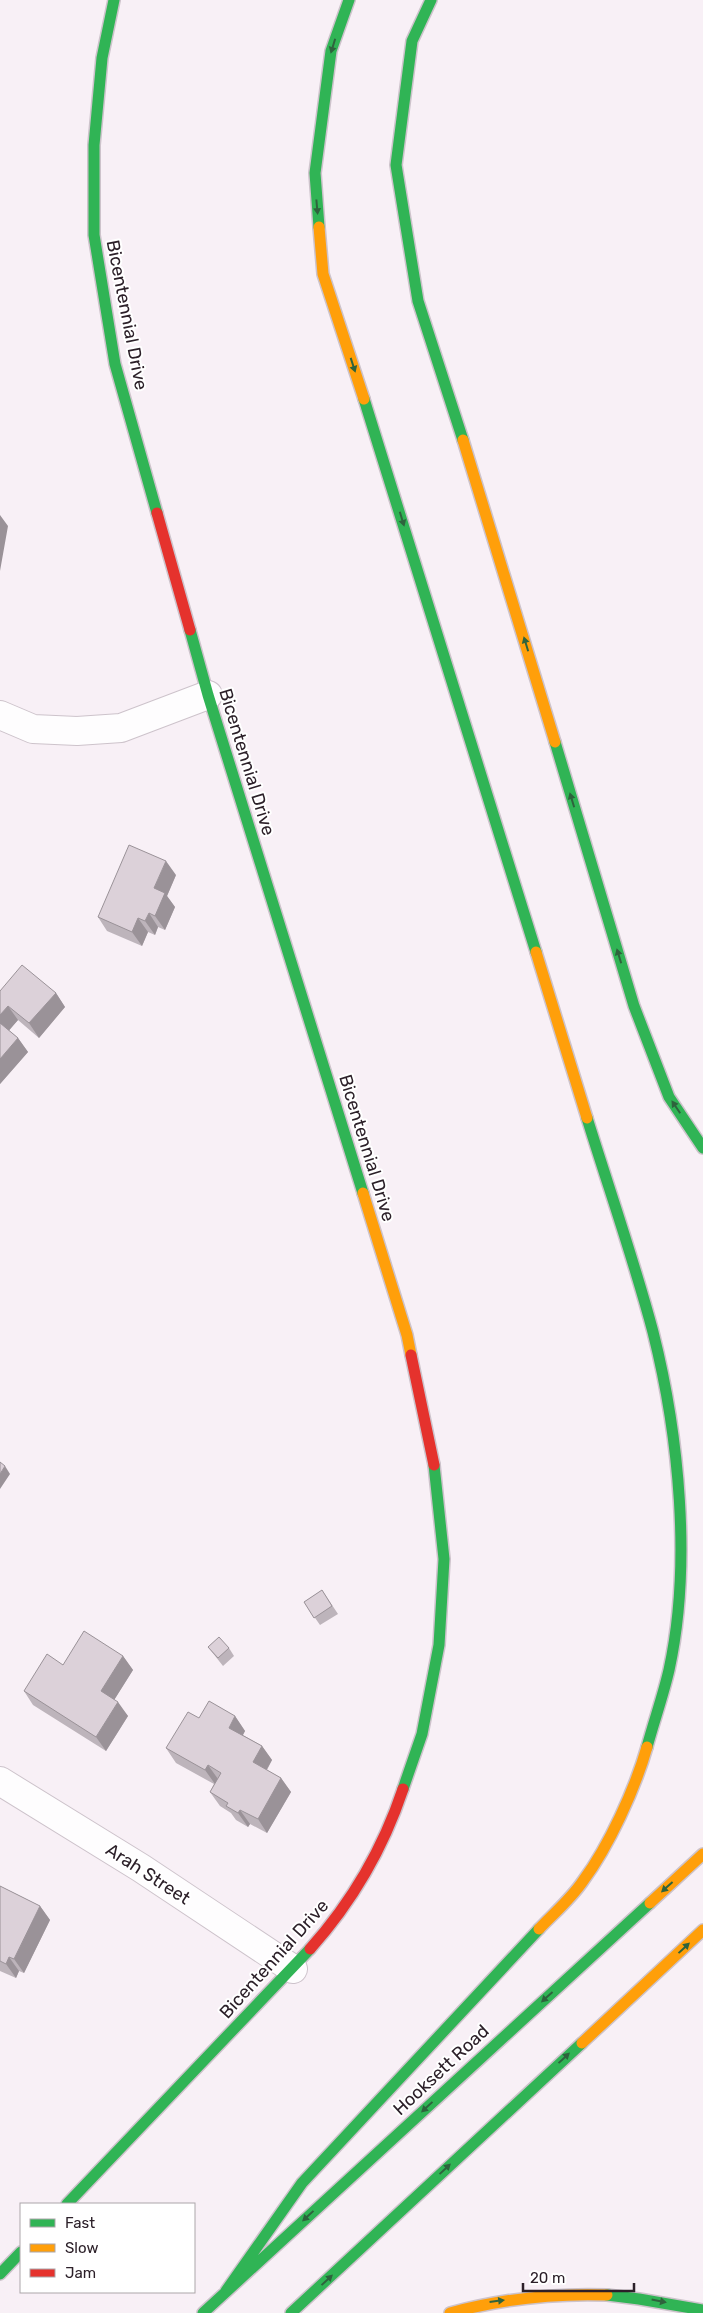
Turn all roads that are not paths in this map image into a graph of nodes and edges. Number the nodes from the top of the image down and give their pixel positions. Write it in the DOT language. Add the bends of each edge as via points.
graph roads {
  1 [pos="114,0"];
  2 [pos="348,0"];
  3 [pos="431,0"];
  4 [pos="208,695"];
  5 [pos="0,715"];
  6 [pos="703,1148"];
  7 [pos="0,1781"];
  8 [pos="703,1854"];
  9 [pos="703,1930"];
  10 [pos="294,1969"];
  11 [pos="68,2203"];
  12 [pos="20,2253"];
  13 [pos="0,2274"];
  14 [pos="226,2291"];
  15 [pos="703,2310"];
  16 [pos="203,2313"];
  17 [pos="291,2313"];
  18 [pos="450,2313"];
  1 -- 4 [label="main road, Bicentennial Drive" via="102,58 94,145 94,235 115,364"];
  2 -- 14 [label="main road, one-way" via="331,51 315,173 323,274 392,485 653,1332 673,1433 681,1535 678,1597 669,1670 640,1770 583,1882 302,2183"];
  6 -- 3 [label="main road, one-way" via="669,1097 634,1006 481,495 418,301 396,165 412,41"];
  4 -- 5 [label="street" via="121,728 33,729"];
  4 -- 10 [label="main road, Bicentennial Drive" via="407,1335 436,1475 444,1559 439,1645 422,1734 395,1813 357,1888"];
  7 -- 10 [label="street, Arah Street"];
  8 -- 14 [label="main road, Hooksett Road, one-way"];
  17 -- 9 [label="main road, one-way"];
  10 -- 11 [label="main road, Bicentennial Drive"];
  12 -- 13 [label="main road"];
  14 -- 16 [label="main road, Hooksett Road"];
  18 -- 15 [label="main road, one-way" via="484,2302 564,2293 634,2296"];
}
